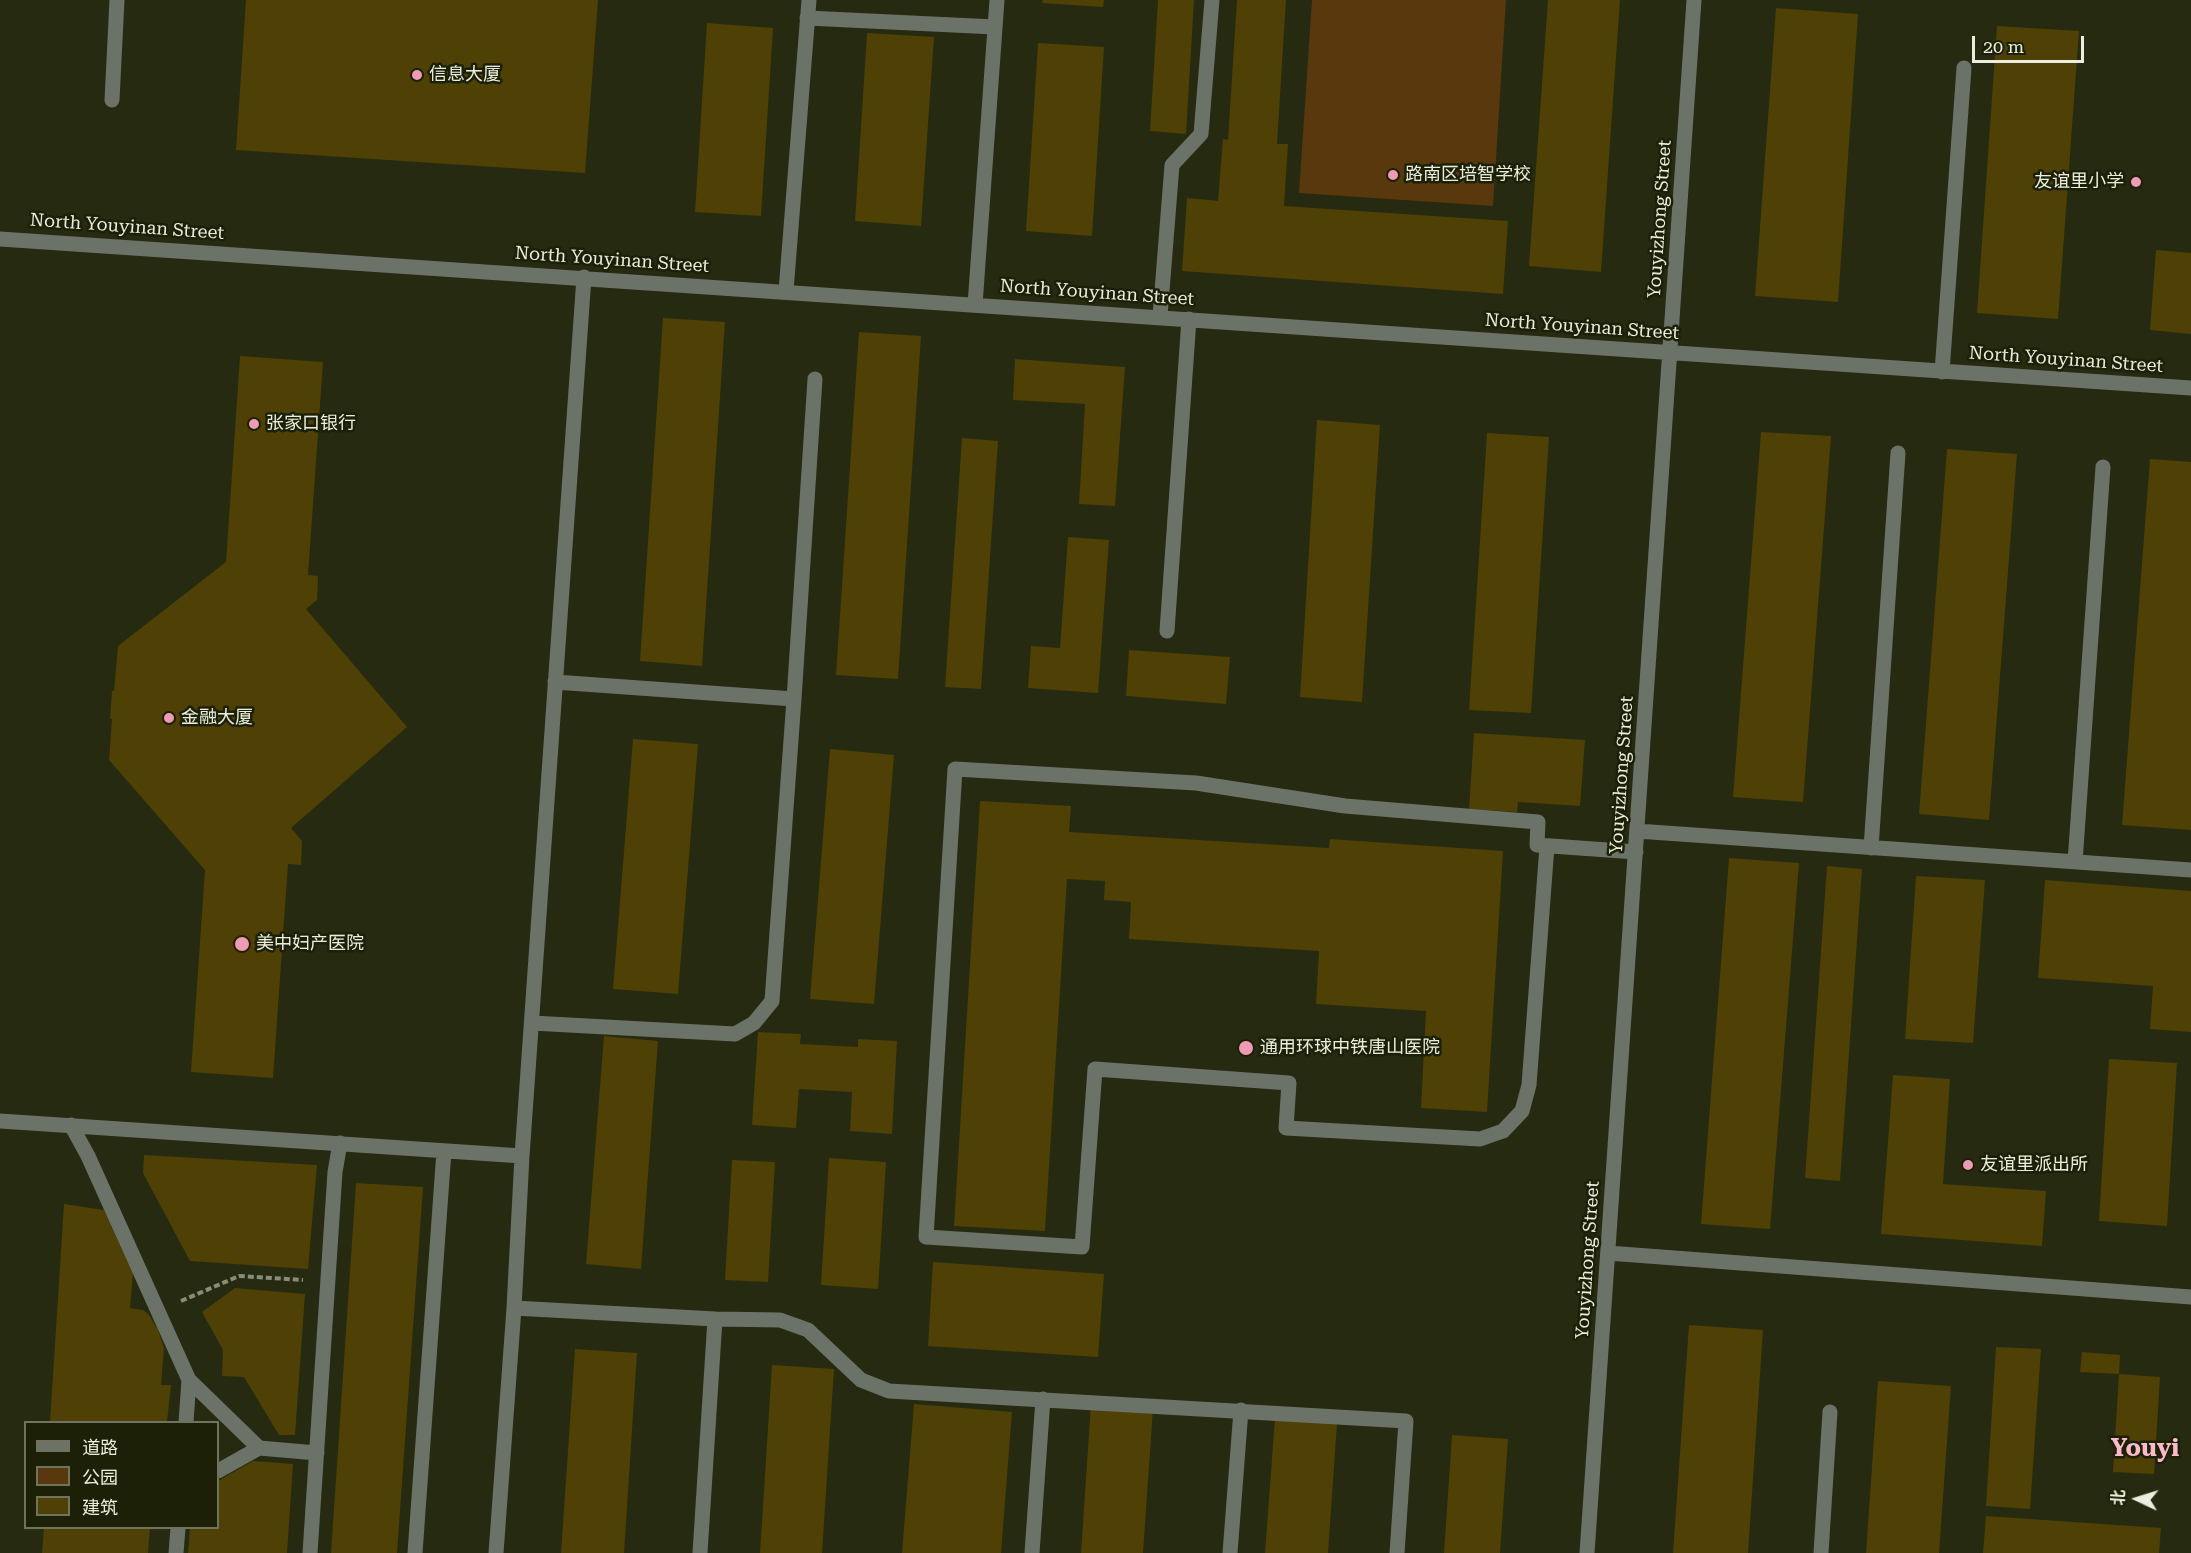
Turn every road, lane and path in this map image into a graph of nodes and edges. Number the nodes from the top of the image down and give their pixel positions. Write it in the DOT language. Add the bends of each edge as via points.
graph roads {
  1 [pos="117,0"];
  2 [pos="808,0"];
  3 [pos="997,0"];
  4 [pos="1212,0"];
  5 [pos="1694,0"];
  6 [pos="807,18"];
  7 [pos="995,27"];
  8 [pos="1964,68"];
  9 [pos="112,100"];
  10 [pos="0,239"];
  11 [pos="584,277"];
  12 [pos="786,291"];
  13 [pos="975,305"];
  14 [pos="1160,316"];
  15 [pos="1189,319"];
  16 [pos="1670,353"];
  17 [pos="1942,372"];
  18 [pos="815,379"];
  19 [pos="2191,388"];
  20 [pos="1898,453"];
  21 [pos="2103,467"];
  22 [pos="1167,631"];
  23 [pos="555,682"];
  24 [pos="794,699"];
  25 [pos="1637,831"];
  26 [pos="1547,846"];
  27 [pos="1871,848"];
  28 [pos="1636,852"];
  29 [pos="2075,862"];
  30 [pos="2191,870"];
  31 [pos="532,1023"];
  32 [pos="0,1121"];
  33 [pos="71,1125"];
  34 [pos="340,1143"];
  35 [pos="444,1151"];
  36 [pos="522,1156"];
  37 [pos="1608,1252"];
  38 [pos="328,1282"];
  39 [pos="2191,1296"];
  40 [pos="514,1308"];
  41 [pos="158,1311"];
  42 [pos="715,1319"];
  43 [pos="189,1380"];
  44 [pos="1043,1399"];
  45 [pos="1241,1410"];
  46 [pos="1830,1412"];
  47 [pos="186,1421"];
  48 [pos="259,1448"];
  49 [pos="317,1453"];
  50 [pos="219,1470"];
  51 [pos="178,1529"];
  52 [pos="176,1553"];
  53 [pos="309,1553"];
  54 [pos="415,1553"];
  55 [pos="496,1553"];
  56 [pos="700,1553"];
  57 [pos="1032,1553"];
  58 [pos="1230,1553"];
  59 [pos="1397,1553"];
  60 [pos="1587,1553"];
  61 [pos="1821,1553"];
  1 -- 9 [label="street"];
  2 -- 6 [label="street"];
  3 -- 7 [label="street"];
  4 -- 14 [label="street" via="1201,134 1172,165"];
  5 -- 16 [label="street, Youyizhong Street"];
  6 -- 7 [label="street"];
  6 -- 12 [label="street"];
  7 -- 13 [label="street"];
  8 -- 17 [label="street"];
  10 -- 11 [label="street, North Youyinan Street"];
  11 -- 12 [label="street, North Youyinan Street"];
  11 -- 23 [label="street"];
  12 -- 13 [label="street, North Youyinan Street"];
  13 -- 14 [label="street, North Youyinan Street"];
  14 -- 15 [label="street, North Youyinan Street"];
  15 -- 16 [label="street, North Youyinan Street"];
  15 -- 22 [label="street"];
  16 -- 17 [label="street, North Youyinan Street"];
  16 -- 25 [label="street, Youyizhong Street"];
  17 -- 19 [label="street, North Youyinan Street"];
  18 -- 24 [label="street"];
  20 -- 27 [label="street"];
  21 -- 29 [label="street"];
  23 -- 24 [label="street"];
  23 -- 31 [label="street"];
  24 -- 31 [label="street" via="772,1001 754,1023 735,1034"];
  25 -- 27 [label="street"];
  25 -- 28 [label="street, Youyizhong Street"];
  26 -- 26 [label="street" via="1537,845 1538,822 1345,806 1196,783 956,769 926,1238 1082,1247 1095,1069 1289,1083 1286,1128 1480,1139 1503,1131 1522,1111 1529,1085"];
  26 -- 28 [label="street"];
  27 -- 29 [label="street"];
  28 -- 37 [label="street, Youyizhong Street"];
  29 -- 30 [label="street"];
  31 -- 36 [label="street"];
  32 -- 33 [label="street"];
  33 -- 34 [label="street"];
  33 -- 41 [label="street"];
  34 -- 35 [label="street"];
  34 -- 38 [label="street"];
  35 -- 36 [label="street"];
  35 -- 54 [label="street"];
  36 -- 40 [label="street"];
  37 -- 39 [label="street"];
  37 -- 60 [label="street, Youyizhong Street"];
  38 -- 41 [label="path" via="239,1276"];
  38 -- 49 [label="street"];
  40 -- 42 [label="street"];
  40 -- 55 [label="street"];
  41 -- 43 [label="street"];
  42 -- 44 [label="street" via="780,1320 808,1330 861,1380 889,1391"];
  42 -- 56 [label="street"];
  43 -- 47 [label="street"];
  43 -- 48 [label="street"];
  44 -- 45 [label="street"];
  44 -- 57 [label="street"];
  45 -- 58 [label="street"];
  45 -- 59 [label="street" via="1406,1421"];
  46 -- 61 [label="street"];
  48 -- 49 [label="street"];
  48 -- 50 [label="street"];
  49 -- 53 [label="street"];
  51 -- 52 [label="street"];
}
